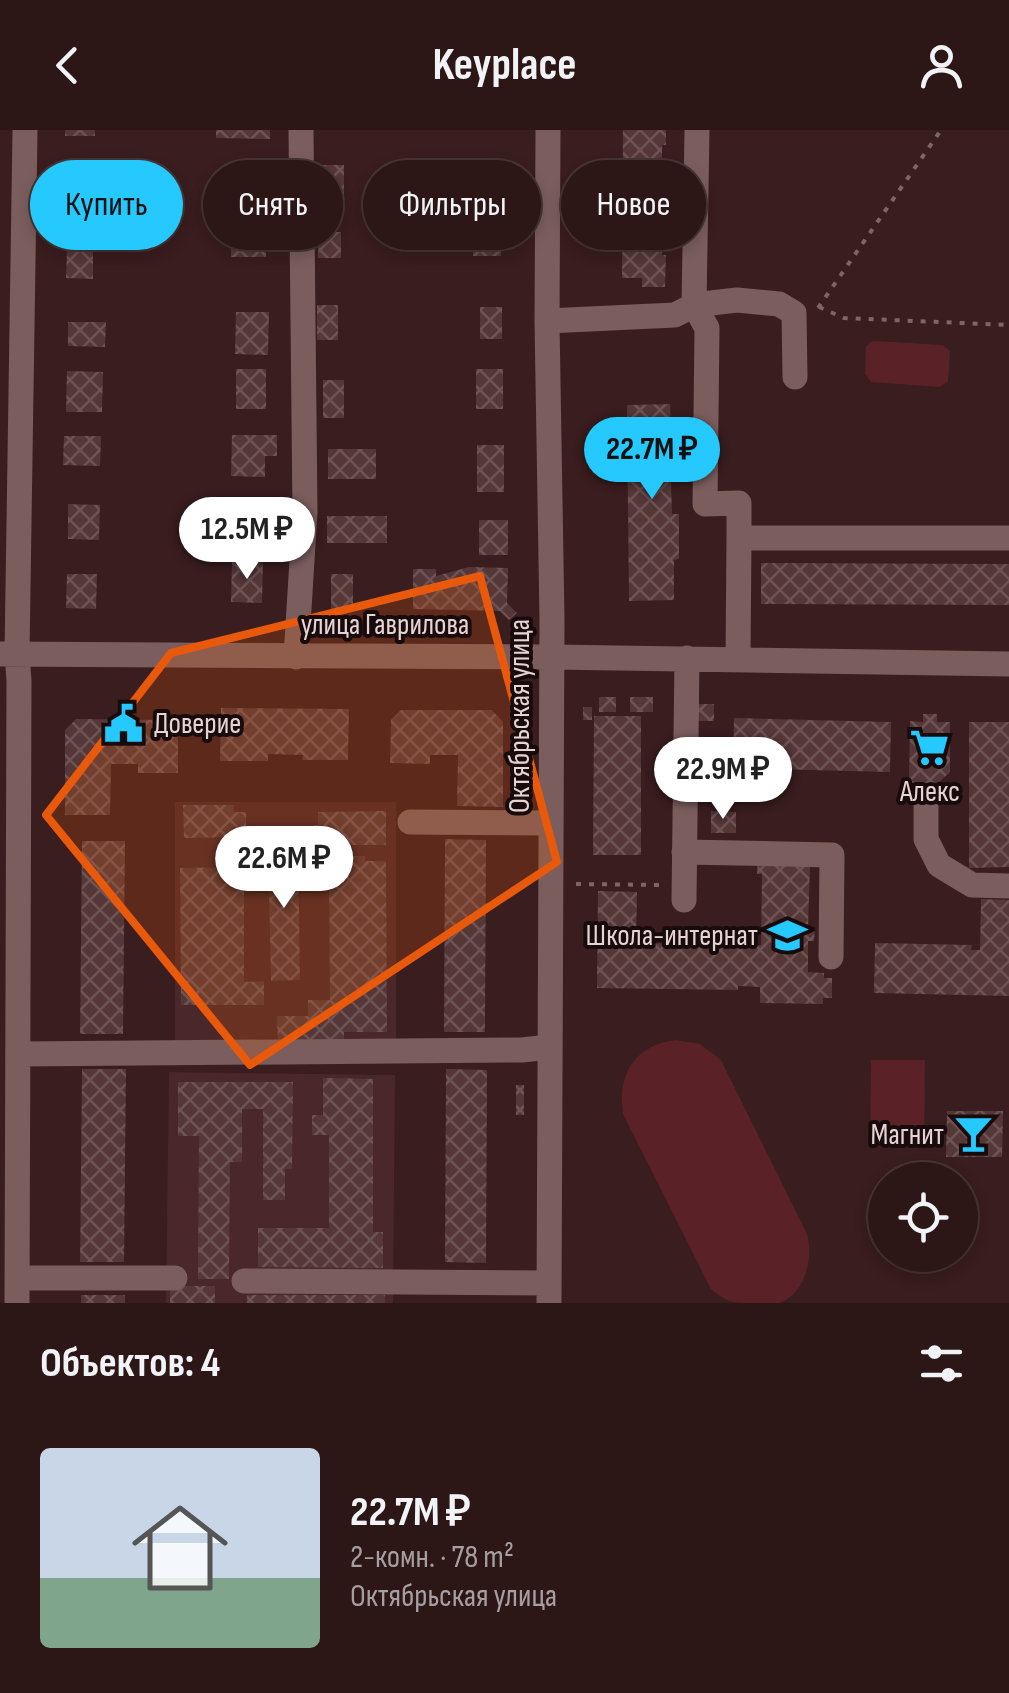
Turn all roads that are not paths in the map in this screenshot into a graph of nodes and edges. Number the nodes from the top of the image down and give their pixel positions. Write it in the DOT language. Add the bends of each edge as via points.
graph roads {
  1 [pos="25,130"];
  2 [pos="301,130"];
  3 [pos="548,130"];
  4 [pos="697,130"];
  5 [pos="694,305"];
  6 [pos="547,320"];
  7 [pos="795,377"];
  8 [pos="739,538"];
  9 [pos="1009,538"];
  10 [pos="8,654"];
  11 [pos="296,656"];
  12 [pos="552,657"];
  13 [pos="687,658"];
  14 [pos="738,660"];
  15 [pos="1009,664"];
  16 [pos="926,806"];
  17 [pos="410,822"];
  18 [pos="551,823"];
  19 [pos="684,852"];
  20 [pos="1009,886"];
  21 [pos="684,892"];
  22 [pos="831,957"];
  23 [pos="9,981"];
  24 [pos="549,1047"];
  25 [pos="19,1054"];
  26 [pos="9,1145"];
  27 [pos="175,1278"];
  28 [pos="244,1281"];
  29 [pos="17,1291"];
  30 [pos="549,1293"];
  1 -- 10 [label="street"];
  2 -- 11 [label="street" via="304,512"];
  3 -- 6 [label="street, Октябрьская улица"];
  4 -- 5 [label="street"];
  5 -- 6 [label="street" via="675,314"];
  5 -- 7 [label="street" via="738,300 807,310"];
  5 -- 8 [label="street" via="707,328 705,504 739,503"];
  6 -- 12 [label="street, Октябрьская улица"];
  8 -- 9 [label="street"];
  8 -- 14 [label="street"];
  10 -- 11 [label="street, улица Гаврилова"];
  10 -- 23 [label="street" via="19,681"];
  11 -- 12 [label="street, улица Гаврилова"];
  12 -- 13 [label="street, улица Гаврилова"];
  12 -- 18 [label="street, Октябрьская улица"];
  13 -- 14 [label="street, улица Гаврилова"];
  13 -- 19 [label="street"];
  14 -- 15 [label="street, улица Гаврилова"];
  16 -- 20 [label="street" via="926,839 939,865 972,885"];
  17 -- 18 [label="street"];
  18 -- 24 [label="street, Октябрьская улица"];
  19 -- 21 [label="street"];
  19 -- 22 [label="street" via="832,855"];
  23 -- 25 [label="street"];
  24 -- 25 [label="street"];
  24 -- 30 [label="street, Октябрьская улица"];
  25 -- 26 [label="street"];
  26 -- 29 [label="street"];
  27 -- 29 [label="street"];
  28 -- 30 [label="street"];
}
